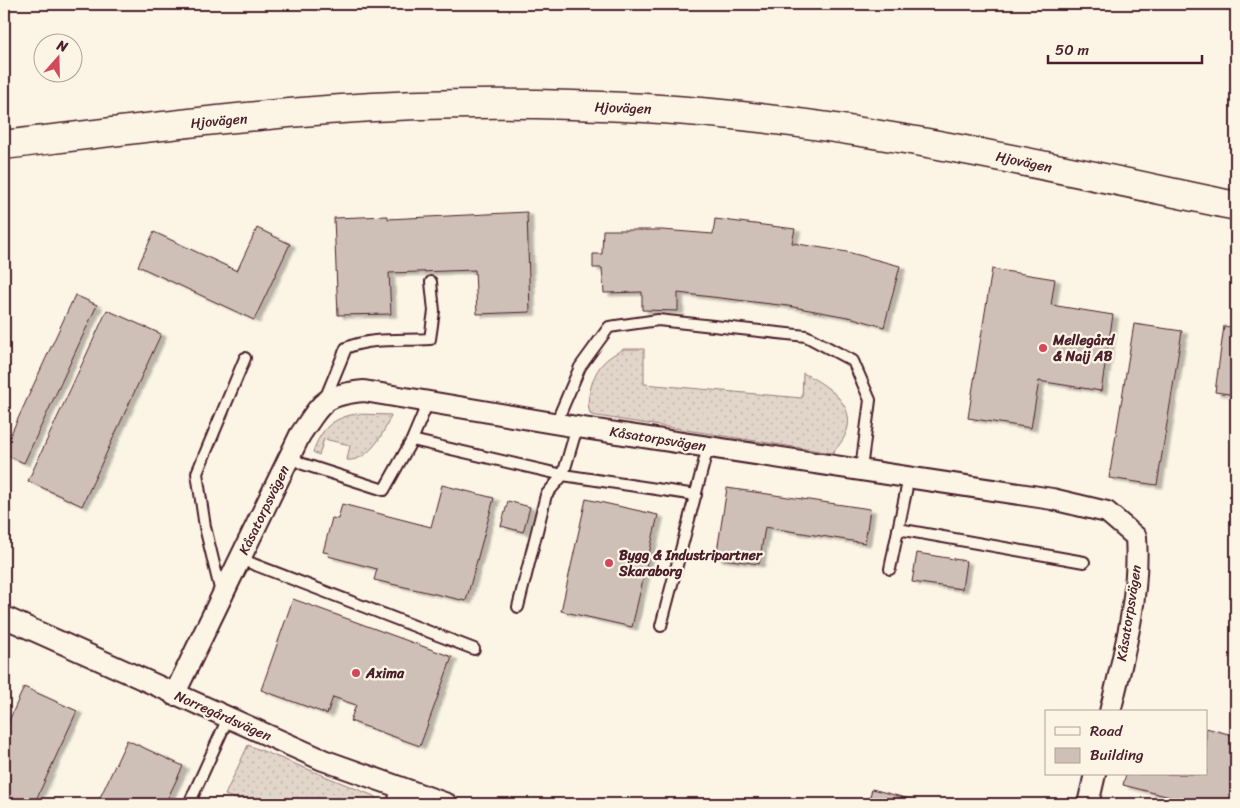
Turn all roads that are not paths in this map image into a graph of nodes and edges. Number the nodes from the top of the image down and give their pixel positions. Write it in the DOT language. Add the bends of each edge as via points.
graph roads {
  1 [pos="4,145"];
  2 [pos="1236,206"];
  3 [pos="431,282"];
  4 [pos="244,358"];
  5 [pos="324,400"];
  6 [pos="428,402"];
  7 [pos="556,424"];
  8 [pos="577,427"];
  9 [pos="412,440"];
  10 [pos="708,447"];
  11 [pos="290,457"];
  12 [pos="861,469"];
  13 [pos="563,475"];
  14 [pos="909,477"];
  15 [pos="696,496"];
  16 [pos="898,529"];
  17 [pos="240,559"];
  18 [pos="1084,562"];
  19 [pos="890,569"];
  20 [pos="222,596"];
  21 [pos="518,607"];
  22 [pos="4,617"];
  23 [pos="661,626"];
  24 [pos="474,649"];
  25 [pos="174,695"];
  26 [pos="1110,710"];
  27 [pos="228,718"];
  28 [pos="1095,776"];
  29 [pos="395,796"];
  30 [pos="189,804"];
  31 [pos="445,804"];
  32 [pos="1088,804"];
  1 -- 2 [label="main road, Hjovägen" via="328,110 472,103 646,108 821,125 984,153"];
  3 -- 5 [label="lane" via="434,311 430,339 375,341 346,348"];
  4 -- 20 [label="lane" via="197,473 205,527"];
  5 -- 6 [label="street, Kåsatorpsvägen" via="364,391"];
  5 -- 11 [label="street, Kåsatorpsvägen" via="300,435"];
  6 -- 7 [label="street, Kåsatorpsvägen"];
  6 -- 9 [label="lane"];
  7 -- 8 [label="street, Kåsatorpsvägen"];
  7 -- 12 [label="lane" via="580,367 609,327 658,320 806,336 853,361 870,400"];
  8 -- 10 [label="street, Kåsatorpsvägen"];
  8 -- 13 [label="lane"];
  9 -- 11 [label="lane" via="384,490"];
  9 -- 13 [label="lane"];
  10 -- 12 [label="street, Kåsatorpsvägen"];
  10 -- 15 [label="lane"];
  11 -- 17 [label="street, Kåsatorpsvägen"];
  12 -- 14 [label="street, Kåsatorpsvägen"];
  13 -- 15 [label="lane"];
  13 -- 21 [label="lane" via="546,495"];
  14 -- 16 [label="lane"];
  14 -- 26 [label="street, Kåsatorpsvägen" via="1052,499 1107,512 1136,537 1138,569 1128,636"];
  15 -- 23 [label="lane"];
  16 -- 18 [label="lane"];
  16 -- 19 [label="lane"];
  17 -- 20 [label="street, Kåsatorpsvägen"];
  17 -- 24 [label="lane"];
  20 -- 25 [label="street, Kåsatorpsvägen"];
  22 -- 25 [label="street, Norregårdsvägen"];
  25 -- 27 [label="street, Norregårdsvägen"];
  27 -- 29 [label="street, Norregårdsvägen"];
  27 -- 30 [label="lane"];
  28 -- 32 [label="street"];
  29 -- 31 [label="street, Norregårdsvägen"];
}
